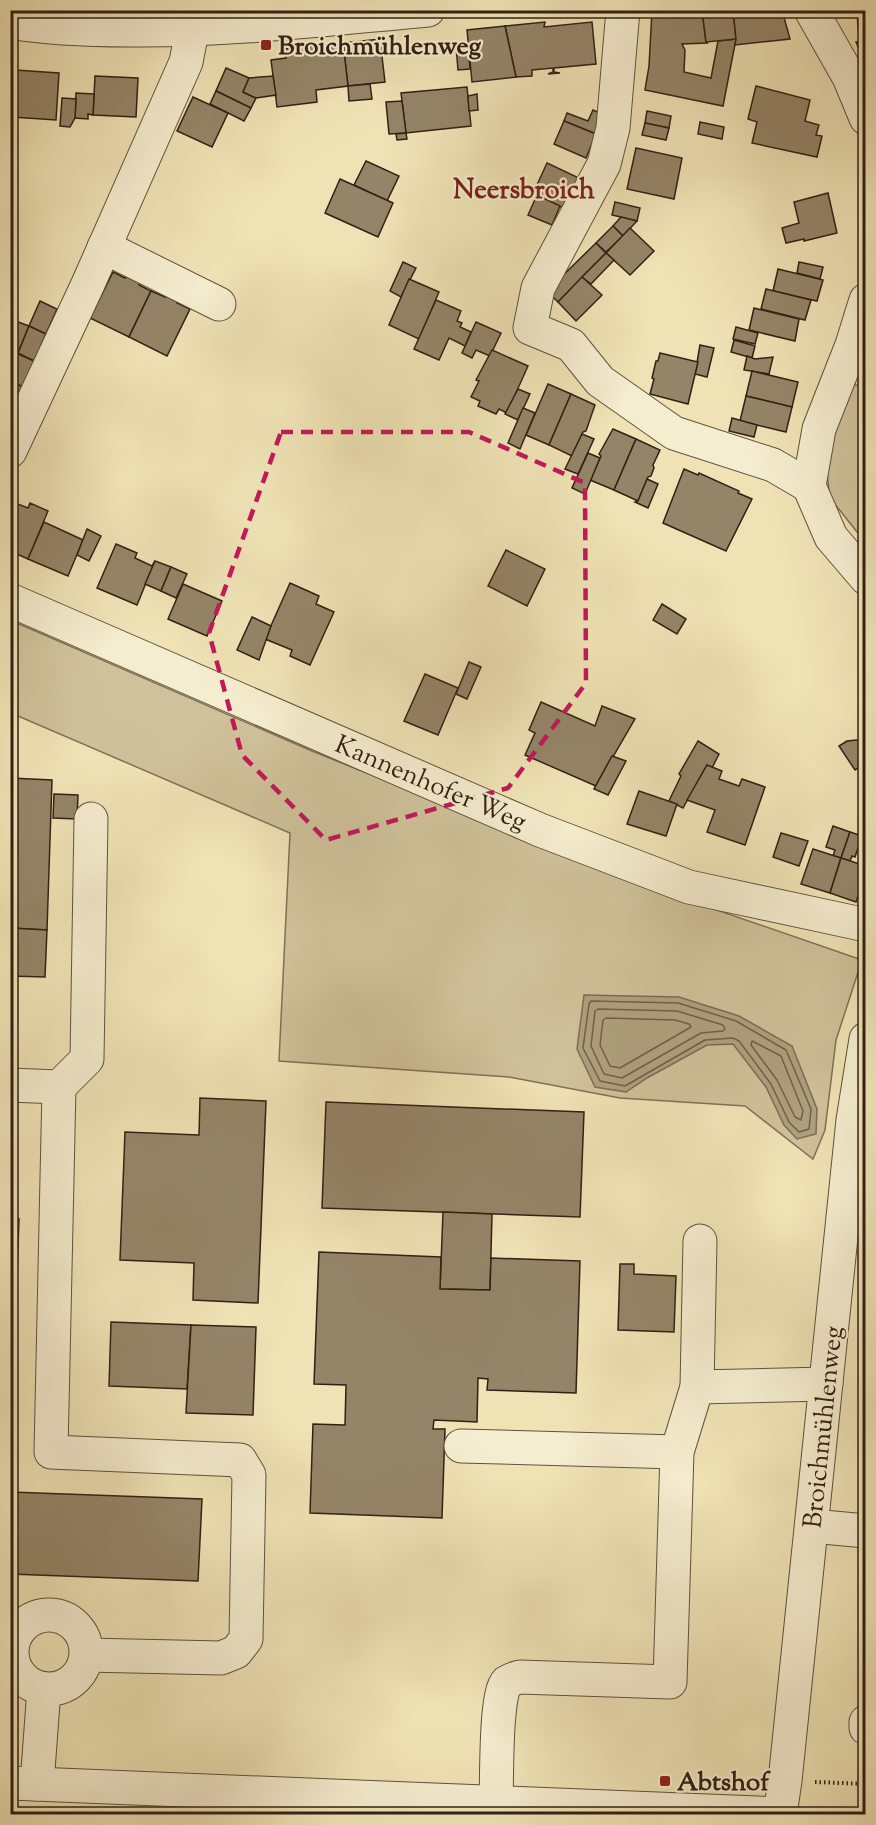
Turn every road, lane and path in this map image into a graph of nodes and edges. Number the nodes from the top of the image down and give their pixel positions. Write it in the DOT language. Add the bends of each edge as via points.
graph roads {
  1 [pos="428,10"];
  2 [pos="623,10"];
  3 [pos="811,10"];
  4 [pos="10,22"];
  5 [pos="192,31"];
  6 [pos="866,118"];
  7 [pos="104,248"];
  8 [pos="866,300"];
  9 [pos="219,304"];
  10 [pos="10,452"];
  11 [pos="809,486"];
  12 [pos="866,578"];
  13 [pos="10,600"];
  14 [pos="91,819"];
  15 [pos="866,925"];
  16 [pos="866,1039"];
  17 [pos="10,1085"];
  18 [pos="59,1087"];
  19 [pos="859,1121"];
  20 [pos="700,1241"];
  21 [pos="826,1384"];
  22 [pos="697,1387"];
  23 [pos="461,1446"];
  24 [pos="677,1452"];
  25 [pos="812,1526"];
  26 [pos="866,1531"];
  27 [pos="11,1650"];
  28 [pos="86,1655"];
  29 [pos="44,1689"];
  30 [pos="866,1722"];
  31 [pos="866,1728"];
  32 [pos="24,1783"];
  33 [pos="496,1803"];
  34 [pos="780,1814"];
  1 -- 5 [label="street"];
  2 -- 11 [label="street" via="613,128 604,164 538,288 530,328 571,345 600,381 674,433 773,465"];
  3 -- 6 [label="street" via="849,77"];
  4 -- 5 [label="street" via="96,30"];
  5 -- 7 [label="street" via="186,62"];
  7 -- 9 [label="street"];
  7 -- 10 [label="street"];
  8 -- 11 [label="street" via="819,429"];
  11 -- 12 [label="street" via="831,537"];
  13 -- 15 [label="street, Kannenhofer Weg" via="540,830 689,887"];
  14 -- 18 [label="street" via="87,1059"];
  16 -- 19 [label="street, Broichmühlenweg"];
  17 -- 18 [label="street"];
  18 -- 28 [label="street" via="51,1452 240,1460 249,1475 246,1639 236,1652 221,1658"];
  19 -- 21 [label="street, Broichmühlenweg"];
  20 -- 22 [label="street"];
  21 -- 22 [label="street"];
  21 -- 25 [label="street, Broichmühlenweg"];
  22 -- 24 [label="street"];
  23 -- 24 [label="street"];
  24 -- 33 [label="street" via="670,1682 520,1677 507,1682 499,1720"];
  25 -- 26 [label="street"];
  25 -- 34 [label="street, Broichmühlenweg"];
  27 -- 28 [label="street" via="20,1628 29,1620 52,1614 73,1623 81,1632"];
  27 -- 29 [label="street" via="24,1680"];
  28 -- 29 [label="street" via="76,1677 56,1689"];
  29 -- 32 [label="street"];
  30 -- 31 [label="street"];
  32 -- 33 [label="street"];
  33 -- 34 [label="street"];
}
